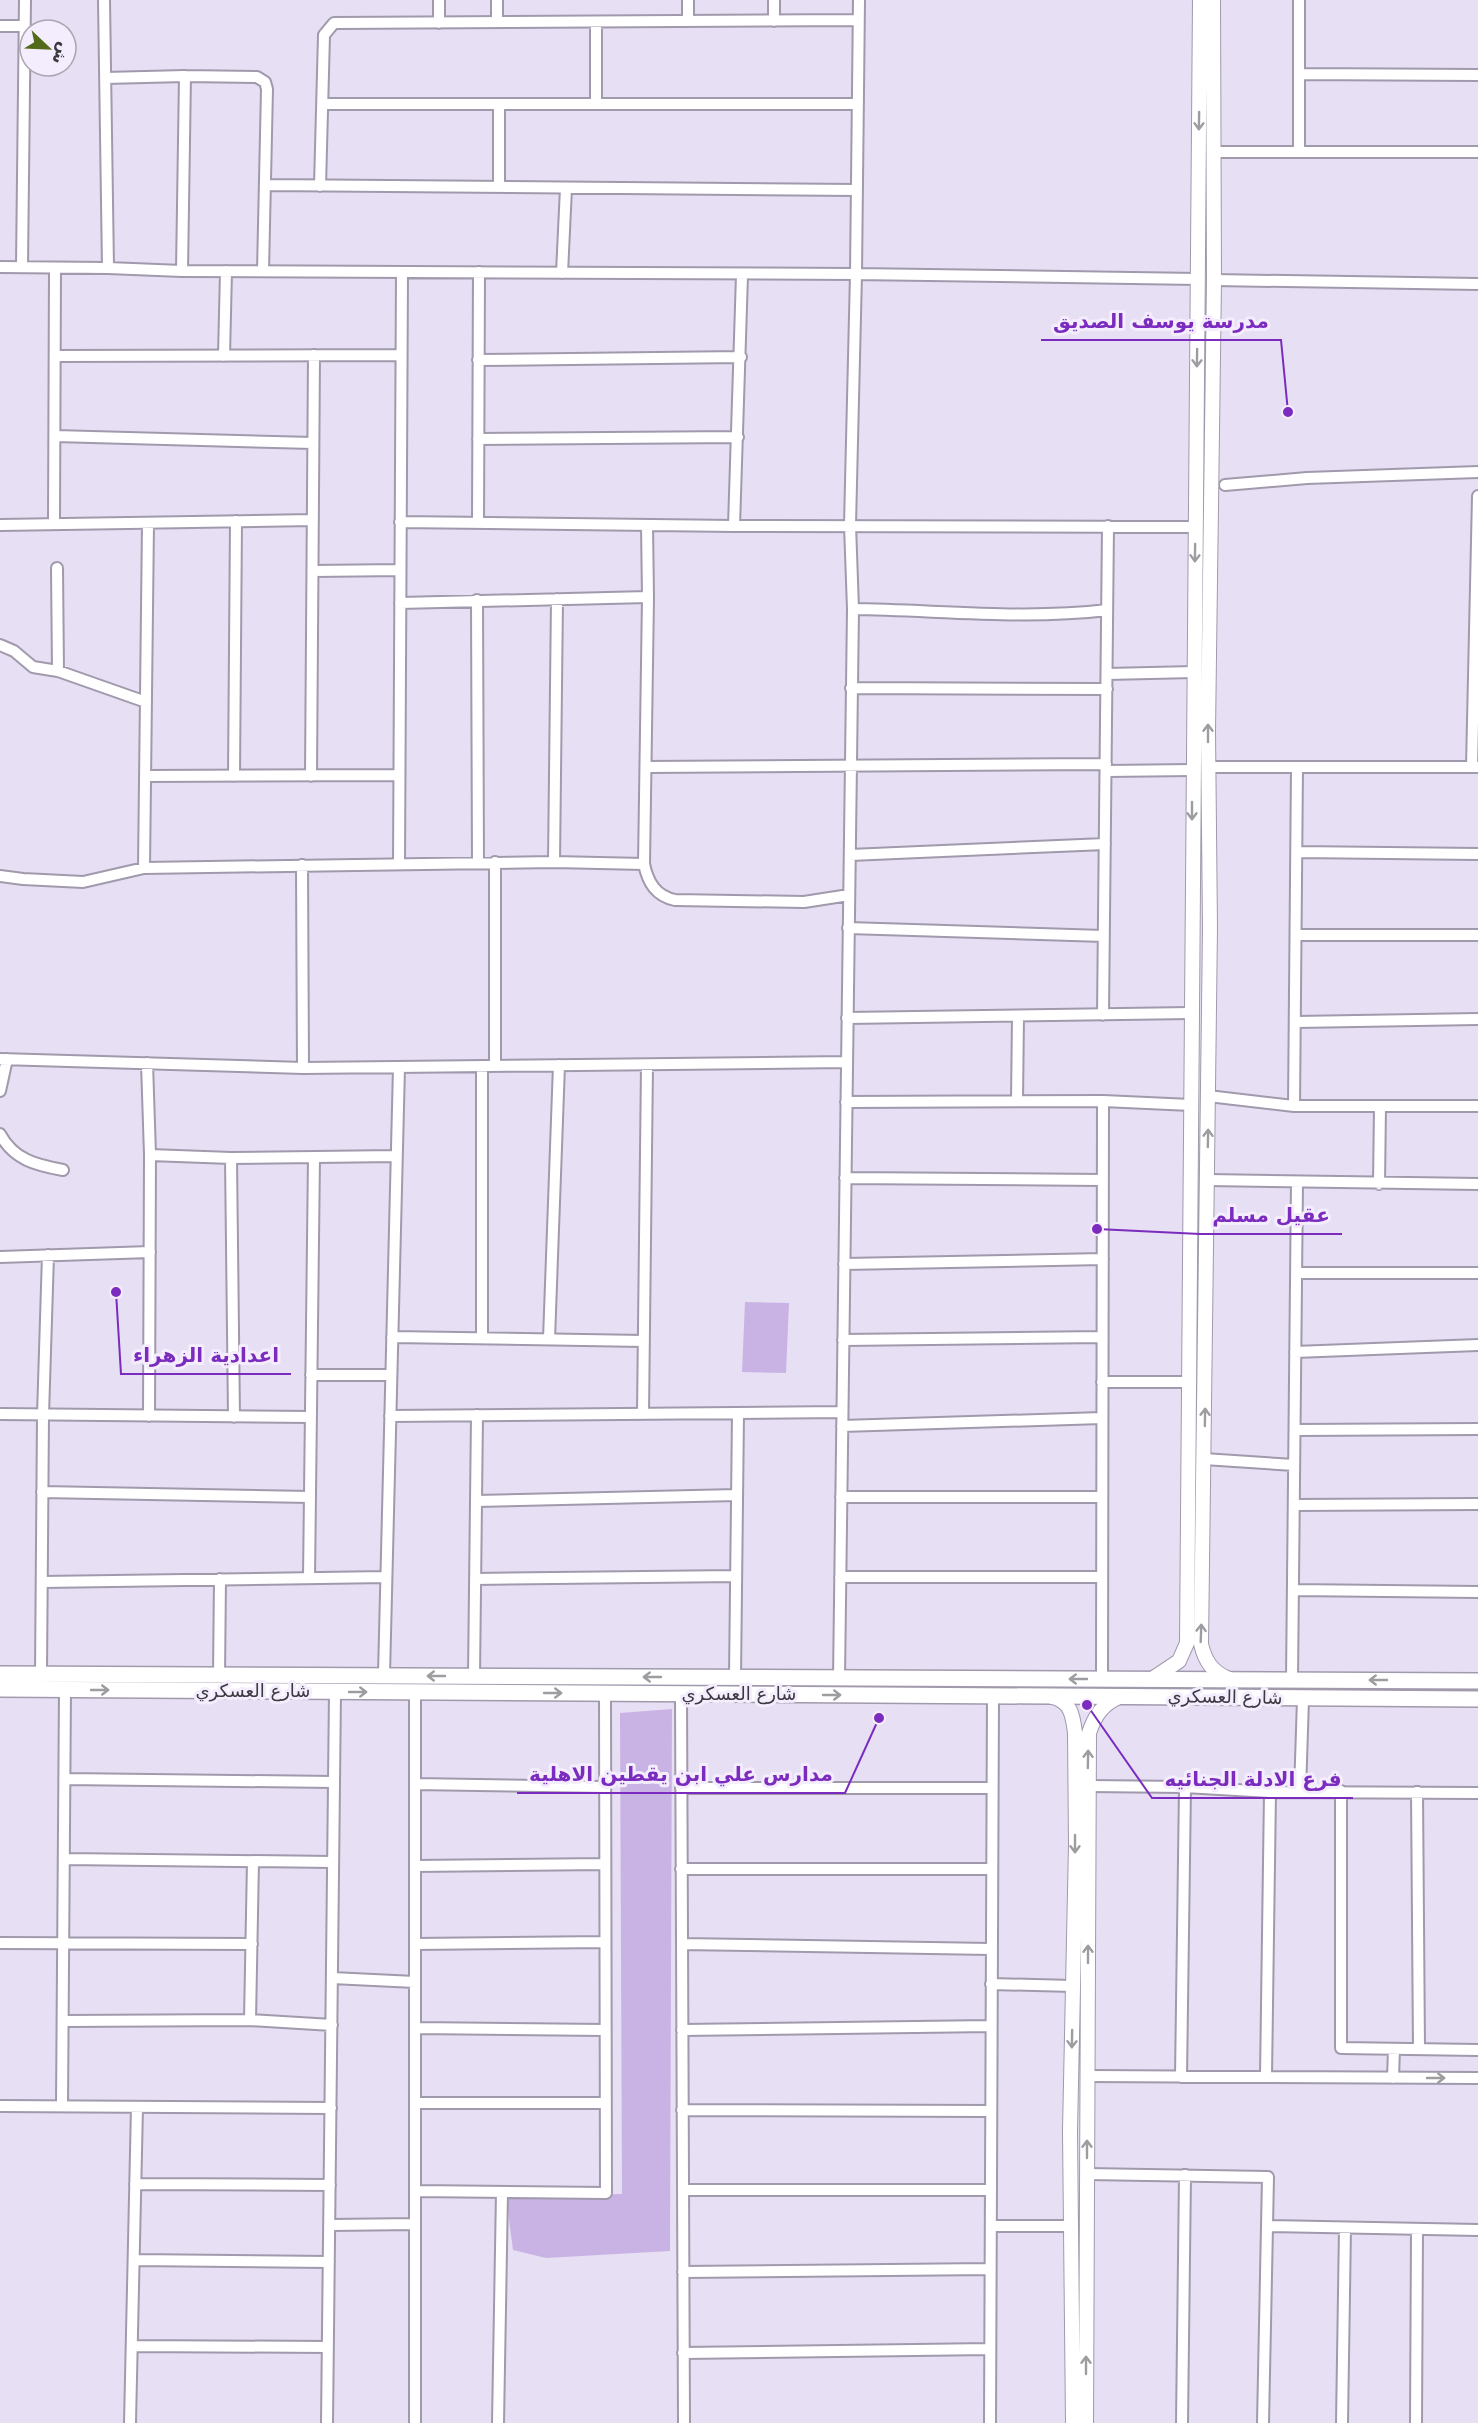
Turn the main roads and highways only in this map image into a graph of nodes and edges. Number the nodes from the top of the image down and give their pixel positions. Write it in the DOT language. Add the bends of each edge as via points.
graph roads {
  1 [pos="0,1674"];
  2 [pos="243,1675"];
  3 [pos="270,1675"];
  4 [pos="895,1678"];
  5 [pos="929,1678"];
  6 [pos="1406,1680"];
  7 [pos="1444,1681"];
  8 [pos="1478,1681"];
  9 [pos="0,1689"];
  10 [pos="241,1691"];
  11 [pos="269,1691"];
  12 [pos="893,1695"];
  13 [pos="927,1695"];
  14 [pos="1403,1698"];
  15 [pos="1440,1698"];
  16 [pos="1478,1699"];
  1 -- 2 [label="main road, شارع العسكري"];
  2 -- 3 [label="main road, شارع العسكري"];
  2 -- 10 [label="main road" via="246,1681"];
  4 -- 3 [label="main road, شارع العسكري, one-way"];
  3 -- 11 [label="main road"];
  4 -- 5 [label="main road, شارع العسكري"];
  4 -- 12 [label="main road" via="899,1689"];
  6 -- 5 [label="main road, شارع العسكري, one-way"];
  5 -- 13 [label="main road" via="922,1684"];
  6 -- 7 [label="main road, شارع العسكري"];
  6 -- 14 [label="main road" via="1412,1688"];
  7 -- 8 [label="main road, شارع العسكري"];
  7 -- 15 [label="main road" via="1435,1687"];
  9 -- 10 [label="main road, شارع العسكري, one-way"];
  10 -- 11 [label="main road, شارع العسكري"];
  11 -- 12 [label="main road, شارع العسكري, one-way"];
  12 -- 13 [label="main road, شارع العسكري"];
  13 -- 14 [label="main road, شارع العسكري"];
  14 -- 15 [label="main road, شارع العسكري"];
  15 -- 16 [label="main road, شارع العسكري"];
}
